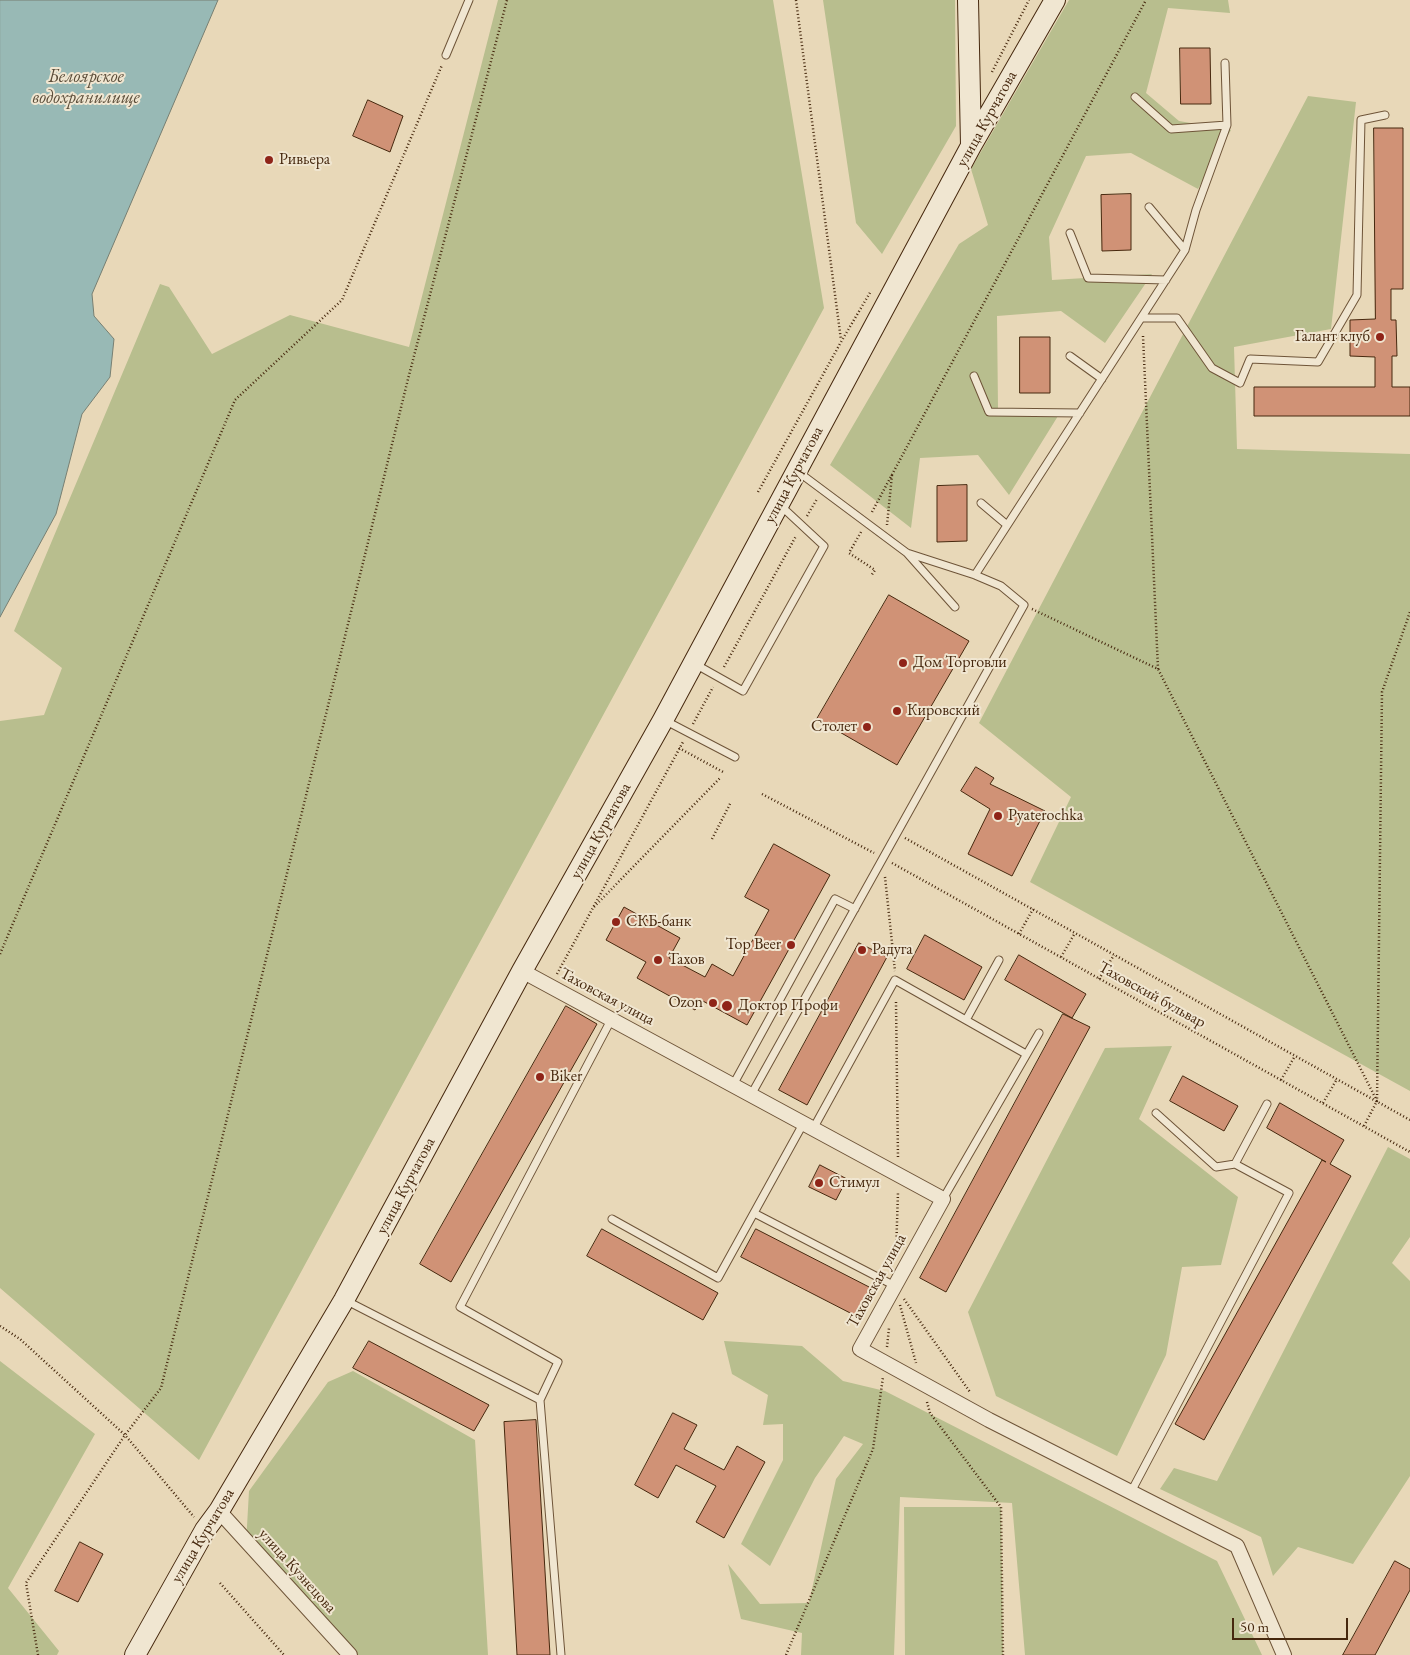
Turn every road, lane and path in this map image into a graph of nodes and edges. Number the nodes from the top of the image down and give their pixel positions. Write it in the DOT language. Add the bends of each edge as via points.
graph roads {
  1 [pos="469,0"];
  2 [pos="507,0"];
  3 [pos="796,0"];
  4 [pos="968,0"];
  5 [pos="1055,0"];
  6 [pos="1146,0"];
  7 [pos="446,55"];
  8 [pos="1225,63"];
  9 [pos="1135,97"];
  10 [pos="1385,115"];
  11 [pos="1227,125"];
  12 [pos="971,146"];
  13 [pos="1150,207"];
  14 [pos="1070,233"];
  15 [pos="1185,250"];
  16 [pos="1166,280"];
  17 [pos="1142,318"];
  18 [pos="841,342"];
  19 [pos="1070,356"];
  20 [pos="974,376"];
  21 [pos="1102,379"];
  22 [pos="1080,413"];
  23 [pos="796,471"];
  24 [pos="892,474"];
  25 [pos="981,503"];
  26 [pos="779,504"];
  27 [pos="866,522"];
  28 [pos="1007,525"];
  29 [pos="886,537"];
  30 [pos="907,553"];
  31 [pos="975,575"];
  32 [pos="871,576"];
  33 [pos="1024,605"];
  34 [pos="955,607"];
  35 [pos="1410,612"];
  36 [pos="693,663"];
  37 [pos="1158,669"];
  38 [pos="663,720"];
  39 [pos="679,748"];
  40 [pos="735,757"];
  41 [pos="723,772"];
  42 [pos="720,778"];
  43 [pos="762,794"];
  44 [pos="731,802"];
  45 [pos="897,834"];
  46 [pos="712,839"];
  47 [pos="884,858"];
  48 [pos="855,909"];
  49 [pos="592,910"];
  50 [pos="1033,910"];
  51 [pos="1075,933"];
  52 [pos="1019,934"];
  53 [pos="0,954"];
  54 [pos="1114,955"];
  55 [pos="1061,957"];
  56 [pos="999,960"];
  57 [pos="522,971"];
  58 [pos="1100,979"];
  59 [pos="896,980"];
  60 [pos="611,1020"];
  61 [pos="966,1020"];
  62 [pos="1039,1033"];
  63 [pos="1026,1054"];
  64 [pos="1295,1056"];
  65 [pos="1337,1079"];
  66 [pos="1281,1080"];
  67 [pos="733,1086"];
  68 [pos="751,1095"];
  69 [pos="1377,1102"];
  70 [pos="1323,1103"];
  71 [pos="1267,1104"];
  72 [pos="1156,1113"];
  73 [pos="1410,1120"];
  74 [pos="808,1126"];
  75 [pos="1364,1126"];
  76 [pos="1410,1152"];
  77 [pos="1234,1164"];
  78 [pos="898,1175"];
  79 [pos="943,1199"];
  80 [pos="754,1213"];
  81 [pos="612,1219"];
  82 [pos="896,1258"];
  83 [pos="895,1286"];
  84 [pos="344,1300"];
  85 [pos="890,1324"];
  86 [pos="0,1326"];
  87 [pos="885,1363"];
  88 [pos="922,1383"];
  89 [pos="972,1396"];
  90 [pos="540,1400"];
  91 [pos="125,1435"];
  92 [pos="1131,1492"];
  93 [pos="219,1511"];
  94 [pos="205,1530"];
  95 [pos="220,1583"];
  96 [pos="38,1655"];
  97 [pos="135,1655"];
  98 [pos="284,1655"];
  99 [pos="350,1655"];
  100 [pos="562,1655"];
  101 [pos="786,1655"];
  102 [pos="1003,1655"];
  103 [pos="1284,1655"];
  1 -- 7 [label="lane"];
  2 -- 91 [label="path" via="408,380 162,1388"];
  3 -- 18 [label="path"];
  4 -- 12 [label="main road"];
  5 -- 12 [label="main road, улица Курчатова"];
  6 -- 24 [label="path"];
  7 -- 53 [label="path" via="342,300 235,400"];
  8 -- 11 [label="lane"];
  9 -- 11 [label="lane" via="1171,129"];
  10 -- 17 [label="lane" via="1360,120 1357,295 1318,362 1250,359 1240,383 1212,368 1177,318"];
  11 -- 15 [label="lane"];
  12 -- 23 [label="main road, улица Курчатова"];
  13 -- 15 [label="lane"];
  14 -- 16 [label="lane" via="1088,278"];
  15 -- 16 [label="lane"];
  16 -- 17 [label="lane"];
  17 -- 21 [label="lane"];
  17 -- 37 [label="path"];
  19 -- 21 [label="lane"];
  20 -- 22 [label="lane" via="989,412"];
  21 -- 22 [label="lane"];
  22 -- 28 [label="lane"];
  23 -- 26 [label="main road, улица Курчатова"];
  23 -- 27 [label="lane"];
  24 -- 27 [label="path"];
  24 -- 29 [label="path"];
  25 -- 28 [label="lane"];
  26 -- 36 [label="main road, улица Курчатова"];
  26 -- 36 [label="lane" via="824,546 743,691"];
  27 -- 29 [label="lane"];
  27 -- 32 [label="path" via="850,553 875,570"];
  28 -- 31 [label="lane"];
  29 -- 30 [label="lane"];
  30 -- 31 [label="lane"];
  30 -- 34 [label="lane"];
  31 -- 33 [label="lane" via="1000,586"];
  33 -- 37 [label="path"];
  33 -- 45 [label="lane"];
  35 -- 69 [label="path" via="1382,692"];
  36 -- 38 [label="main road, улица Курчатова"];
  37 -- 69 [label="path"];
  38 -- 40 [label="lane"];
  38 -- 57 [label="main road, улица Курчатова"];
  39 -- 41 [label="path"];
  42 -- 49 [label="path"];
  43 -- 47 [label="path, Таховский бульвар"];
  44 -- 46 [label="path"];
  45 -- 47 [label="lane"];
  45 -- 50 [label="path, Таховский бульвар"];
  47 -- 48 [label="lane"];
  47 -- 52 [label="path, Таховский бульвар"];
  47 -- 59 [label="path"];
  48 -- 67 [label="lane" via="835,899"];
  48 -- 68 [label="lane"];
  50 -- 51 [label="path, Таховский бульвар"];
  50 -- 52 [label="path"];
  51 -- 54 [label="path, Таховский бульвар"];
  51 -- 55 [label="path"];
  52 -- 55 [label="path, Таховский бульвар"];
  54 -- 58 [label="path"];
  54 -- 64 [label="path, Таховский бульвар"];
  55 -- 58 [label="path, Таховский бульвар"];
  56 -- 61 [label="lane"];
  57 -- 60 [label="street, Таховская улица"];
  57 -- 84 [label="main road, улица Курчатова"];
  58 -- 66 [label="path, Таховский бульвар"];
  59 -- 61 [label="lane"];
  59 -- 74 [label="lane"];
  59 -- 78 [label="path"];
  60 -- 67 [label="street, Таховская улица"];
  60 -- 90 [label="lane" via="460,1307 558,1362"];
  61 -- 63 [label="lane"];
  62 -- 63 [label="lane"];
  63 -- 79 [label="lane"];
  64 -- 65 [label="path, Таховский бульвар"];
  64 -- 66 [label="path"];
  65 -- 69 [label="path, Таховский бульвар"];
  65 -- 70 [label="path"];
  66 -- 70 [label="path, Таховский бульвар"];
  67 -- 68 [label="street, Таховская улица"];
  68 -- 74 [label="street, Таховская улица"];
  69 -- 73 [label="path, Таховский бульвар"];
  69 -- 75 [label="path"];
  70 -- 75 [label="path, Таховский бульвар"];
  71 -- 77 [label="lane"];
  72 -- 77 [label="lane" via="1216,1166"];
  74 -- 78 [label="street, Таховская улица"];
  74 -- 80 [label="lane"];
  75 -- 76 [label="path, Таховский бульвар"];
  77 -- 92 [label="lane" via="1289,1193"];
  78 -- 79 [label="street, Таховская улица"];
  78 -- 82 [label="path"];
  79 -- 83 [label="street, Таховская улица"];
  80 -- 81 [label="lane" via="718,1278"];
  80 -- 83 [label="lane"];
  83 -- 87 [label="street, Таховская улица" via="860,1350"];
  83 -- 88 [label="path"];
  83 -- 89 [label="path"];
  84 -- 90 [label="lane"];
  84 -- 93 [label="main road, улица Курчатова"];
  85 -- 87 [label="path"];
  86 -- 91 [label="path" via="20,1339"];
  87 -- 88 [label="street, Таховская улица"];
  87 -- 101 [label="path" via="873,1449"];
  88 -- 92 [label="street, Таховская улица"];
  88 -- 102 [label="path" via="930,1413 1001,1507"];
  90 -- 100 [label="lane"];
  91 -- 94 [label="path"];
  91 -- 96 [label="path" via="26,1583"];
  92 -- 103 [label="street, Таховская улица" via="1237,1546"];
  93 -- 94 [label="main road, улица Курчатова"];
  93 -- 99 [label="street, улица Кузнецова"];
  94 -- 97 [label="main road, улица Курчатова"];
  95 -- 98 [label="path"];
}
